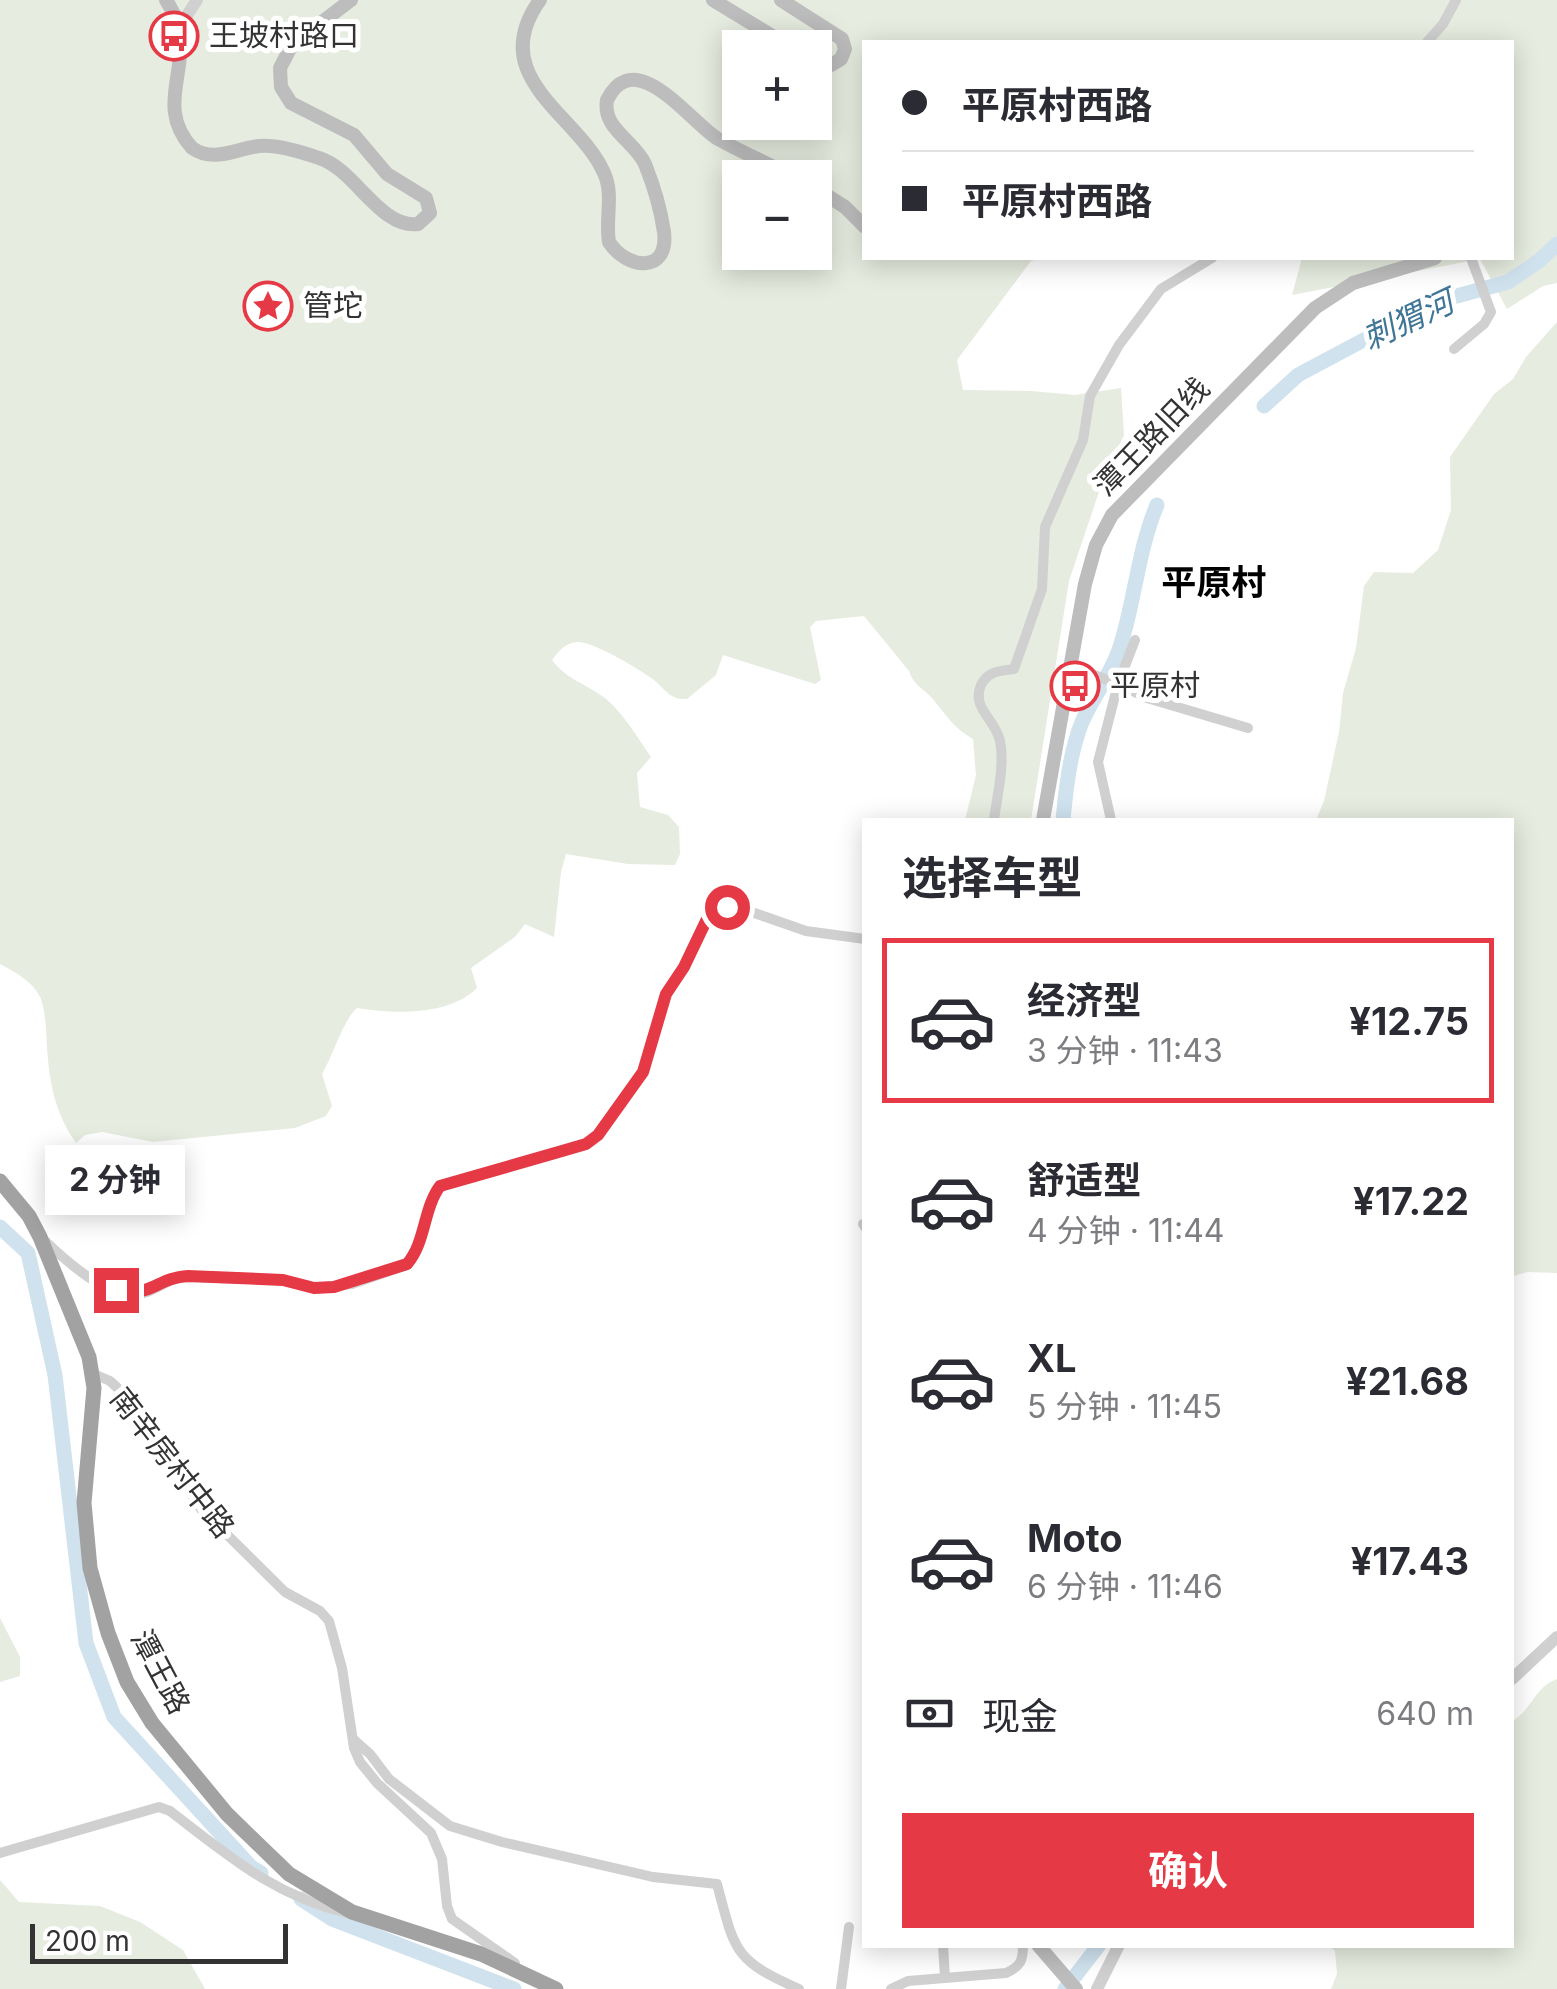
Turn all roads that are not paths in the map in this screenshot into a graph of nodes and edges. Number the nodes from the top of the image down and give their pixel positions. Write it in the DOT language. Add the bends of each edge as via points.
graph roads {
  1 [pos="166,0"];
  2 [pos="197,0"];
  3 [pos="351,0"];
  4 [pos="540,0"];
  5 [pos="713,0"];
  6 [pos="781,0"];
  7 [pos="1456,0"];
  8 [pos="180,26"];
  9 [pos="762,30"];
  10 [pos="828,30"];
  11 [pos="832,33"];
  12 [pos="1429,40"];
  13 [pos="832,64"];
  14 [pos="760,160"];
  15 [pos="832,199"];
  16 [pos="862,224"];
  17 [pos="1209,260"];
  18 [pos="1429,260"];
  19 [pos="1473,263"];
  20 [pos="1454,349"];
  21 [pos="1135,640"];
  22 [pos="1073,667"];
  23 [pos="1118,684"];
  24 [pos="1248,728"];
  25 [pos="994,818"];
  26 [pos="1044,818"];
  27 [pos="1112,818"];
  28 [pos="862,939"];
  29 [pos="0,1181"];
  30 [pos="40,1237"];
  31 [pos="94,1374"];
  32 [pos="1557,1637"];
  33 [pos="1514,1677"];
  34 [pos="352,1738"];
  35 [pos="0,1853"];
  36 [pos="377,1920"];
  37 [pos="849,1927"];
  38 [pos="944,1948"];
  39 [pos="1023,1948"];
  40 [pos="1040,1948"];
  41 [pos="1117,1948"];
  42 [pos="534,1977"];
  43 [pos="944,1978"];
  44 [pos="556,1989"];
  45 [pos="800,1989"];
  46 [pos="841,1989"];
  47 [pos="891,1989"];
  48 [pos="1076,1989"];
  49 [pos="1096,1989"];
  1 -- 8 [label="main road"];
  2 -- 8 [label="street"];
  3 -- 8 [label="main road" via="292,45 280,68 281,87 298,109 354,135 387,174 426,198 430,213 418,224 400,222 338,166 318,157 265,146 216,156 192,148 174,108"];
  4 -- 14 [label="main road" via="524,30 529,68 548,104 601,166 609,188 609,242 625,260 656,259 664,234 644,163 608,119 607,100 622,84 650,82 714,136"];
  5 -- 9 [label="main road"];
  6 -- 10 [label="main road"];
  7 -- 12 [label="street"];
  11 -- 13 [label="main road" via="845,49"];
  15 -- 16 [label="main road"];
  17 -- 25 [label="street" via="1161,290 1090,396 1083,440 1046,527 1042,589 1014,669 994,672 978,692 1001,744"];
  18 -- 22 [label="main road, 潭王路旧线" via="1354,283 1314,308 1126,498 1091,561"];
  19 -- 20 [label="street" via="1491,312"];
  21 -- 23 [label="street"];
  22 -- 23 [label="street"];
  22 -- 26 [label="main road, 潭王路旧线"];
  23 -- 24 [label="street"];
  23 -- 27 [label="street" via="1098,762"];
  28 -- 30 [label="street" via="806,931 740,908 715,912 666,994 643,1072 598,1135 440,1186 407,1264 334,1287 188,1276 135,1294 88,1278"];
  29 -- 30 [label="highway, 潭王路"];
  30 -- 31 [label="highway, 潭王路"];
  31 -- 34 [label="street, 南辛房村中路" via="124,1394 201,1509 285,1592 329,1620"];
  31 -- 36 [label="highway, 潭王路" via="85,1536 127,1682 227,1814 289,1874"];
  32 -- 33 [label="street"];
  34 -- 42 [label="street, 南辛房村中路" via="377,1784 431,1833 452,1919"];
  34 -- 45 [label="street" via="389,1779 450,1826 653,1877 718,1884 727,1930 742,1956"];
  35 -- 36 [label="street" via="159,1807 291,1896"];
  36 -- 42 [label="highway, 潭王路"];
  37 -- 46 [label="street"];
  38 -- 43 [label="street"];
  39 -- 43 [label="street" via="1018,1968"];
  40 -- 48 [label="main road"];
  41 -- 49 [label="street"];
  42 -- 44 [label="highway, 潭王路"];
  43 -- 47 [label="street" via="908,1980"];
}
